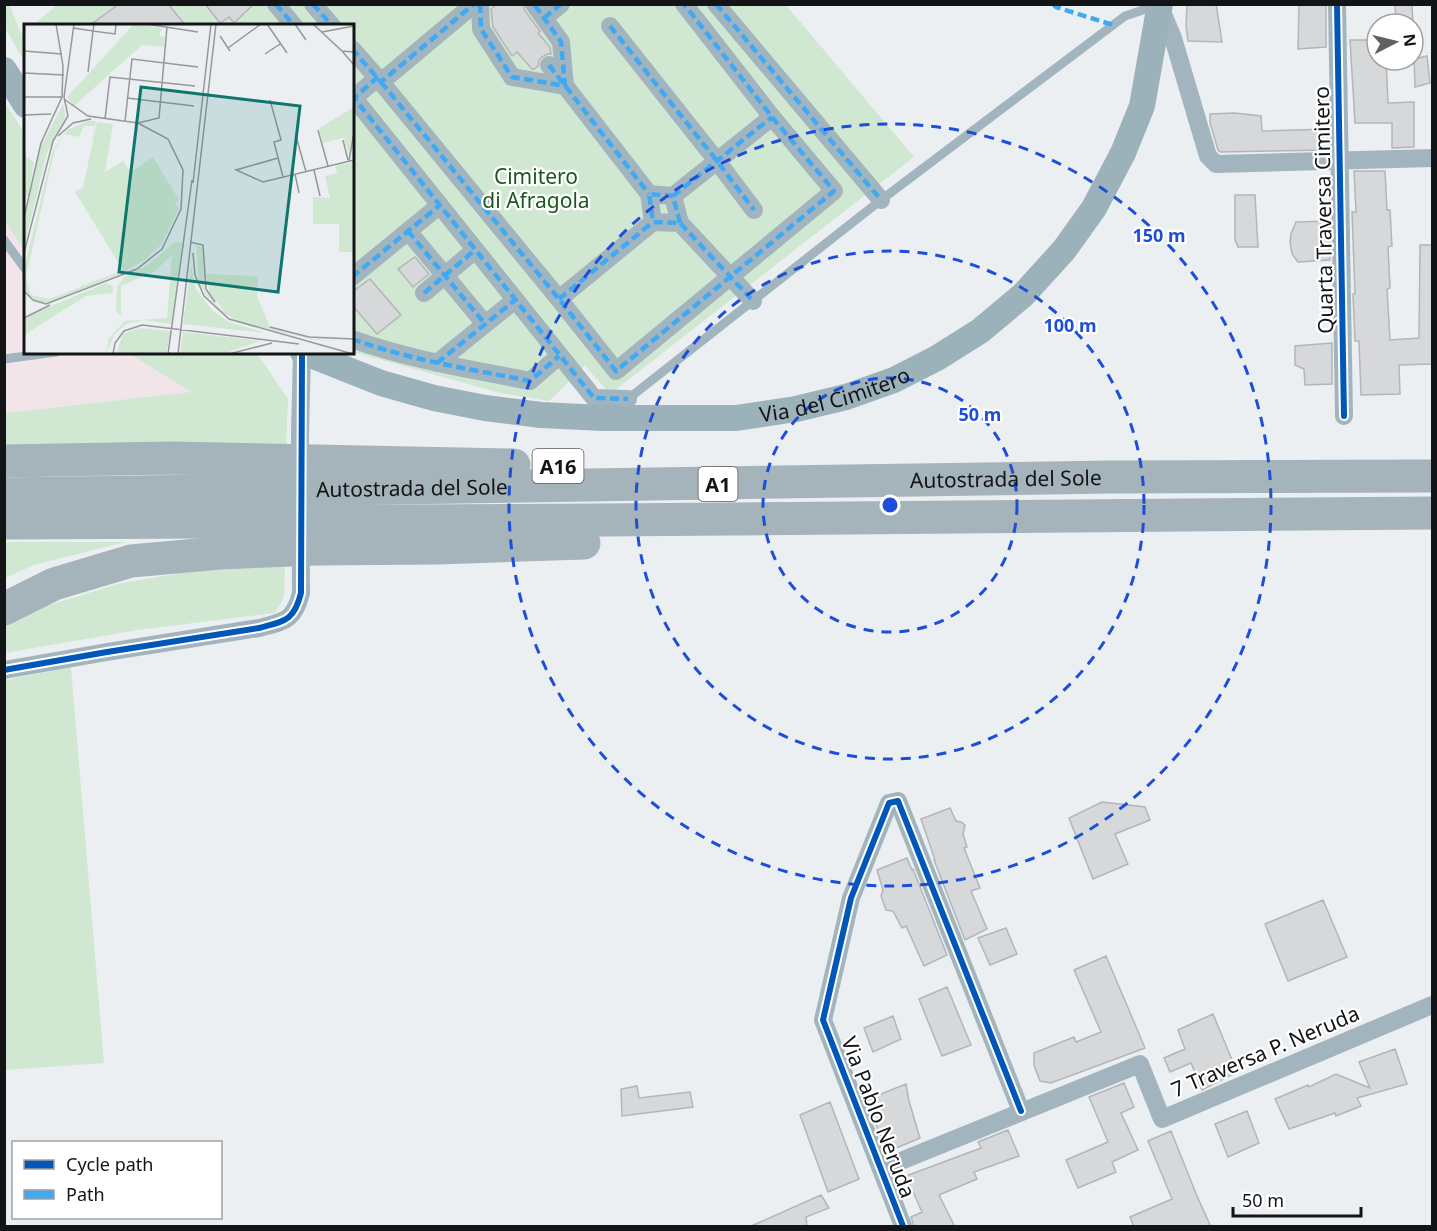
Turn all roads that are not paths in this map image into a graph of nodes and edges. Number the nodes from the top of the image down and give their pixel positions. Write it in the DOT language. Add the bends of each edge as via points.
graph roads {
  1 [pos="276,4"];
  2 [pos="313,4"];
  3 [pos="474,4"];
  4 [pos="480,4"];
  5 [pos="561,4"];
  6 [pos="684,4"];
  7 [pos="716,4"];
  8 [pos="1130,4"];
  9 [pos="1337,4"];
  10 [pos="1160,5"];
  11 [pos="539,11"];
  12 [pos="1125,16"];
  13 [pos="292,24"];
  14 [pos="330,24"];
  15 [pos="609,26"];
  16 [pos="354,51"];
  17 [pos="549,65"];
  18 [pos="4,70"];
  19 [pos="380,79"];
  20 [pos="566,86"];
  21 [pos="354,97"];
  22 [pos="354,99"];
  23 [pos="24,102"];
  24 [pos="772,117"];
  25 [pos="1432,158"];
  26 [pos="717,161"];
  27 [pos="1338,162"];
  28 [pos="649,194"];
  29 [pos="674,196"];
  30 [pos="881,200"];
  31 [pos="440,205"];
  32 [pos="754,210"];
  33 [pos="653,222"];
  34 [pos="680,223"];
  35 [pos="408,231"];
  36 [pos="4,240"];
  37 [pos="475,250"];
  38 [pos="24,267"];
  39 [pos="354,275"];
  40 [pos="445,275"];
  41 [pos="730,277"];
  42 [pos="424,293"];
  43 [pos="559,299"];
  44 [pos="515,300"];
  45 [pos="753,301"];
  46 [pos="485,324"];
  47 [pos="354,340"];
  48 [pos="41,354"];
  49 [pos="302,354"];
  50 [pos="307,354"];
  51 [pos="559,356"];
  52 [pos="4,359"];
  53 [pos="437,363"];
  54 [pos="628,399"];
  55 [pos="1344,416"];
  56 [pos="4,461"];
  57 [pos="1432,476"];
  58 [pos="1113,477"];
  59 [pos="4,494"];
  60 [pos="1432,513"];
  61 [pos="950,517"];
  62 [pos="4,523"];
  63 [pos="4,609"];
  64 [pos="4,670"];
  65 [pos="1432,1005"];
  66 [pos="1021,1111"];
  67 [pos="881,1169"];
  68 [pos="903,1227"];
  1 -- 13 [label="street"];
  2 -- 14 [label="street"];
  3 -- 19 [label="street"];
  4 -- 20 [label="street" via="481,30 512,77"];
  5 -- 11 [label="street"];
  6 -- 24 [label="street"];
  7 -- 30 [label="street"];
  8 -- 12 [label="lane"];
  9 -- 27 [label="street, Quarta Traversa Cimitero"];
  10 -- 12 [label="lane"];
  10 -- 27 [label="street" via="1208,156 1216,164"];
  10 -- 50 [label="main road, Via del Cimitero" via="1142,106 1124,153 1095,208 1023,295 980,331 894,380 846,398 736,418 603,418 541,415 434,398 381,383"];
  11 -- 20 [label="street" via="561,42"];
  12 -- 30 [label="lane"];
  15 -- 26 [label="street"];
  16 -- 19 [label="street"];
  17 -- 20 [label="street"];
  18 -- 23 [label="main road"];
  19 -- 21 [label="street"];
  19 -- 43 [label="street"];
  20 -- 28 [label="street"];
  22 -- 31 [label="street"];
  24 -- 26 [label="street"];
  24 -- 41 [label="street" via="834,191"];
  25 -- 27 [label="street"];
  26 -- 29 [label="street"];
  26 -- 32 [label="street"];
  27 -- 55 [label="street, Quarta Traversa Cimitero"];
  28 -- 29 [label="street"];
  28 -- 33 [label="street"];
  29 -- 34 [label="street"];
  30 -- 45 [label="lane"];
  31 -- 35 [label="street"];
  31 -- 37 [label="street"];
  33 -- 34 [label="street"];
  33 -- 43 [label="street"];
  34 -- 41 [label="street"];
  35 -- 39 [label="street"];
  35 -- 40 [label="street"];
  36 -- 38 [label="lane"];
  37 -- 40 [label="street"];
  37 -- 44 [label="street"];
  40 -- 42 [label="street"];
  40 -- 46 [label="street"];
  41 -- 43 [label="street" via="616,371"];
  41 -- 45 [label="street"];
  44 -- 46 [label="street"];
  44 -- 51 [label="street"];
  45 -- 54 [label="lane"];
  46 -- 53 [label="street"];
  47 -- 53 [label="street"];
  48 -- 52 [label="lane"];
  49 -- 64 [label="street, bridge" via="301,593 292,616 259,628"];
  51 -- 53 [label="street" via="530,381"];
  51 -- 54 [label="street" via="594,398"];
  56 -- 58 [label="highway, A16" via="183,459"];
  57 -- 58 [label="highway, Autostrada del Sole / A1"];
  58 -- 59 [label="highway, Autostrada del Sole / A1"];
  60 -- 61 [label="highway, Autostrada del Sole / A1"];
  61 -- 62 [label="highway, Autostrada del Sole / A1"];
  61 -- 63 [label="highway" via="721,540 306,549 131,561 54,584"];
  65 -- 66 [label="street, 7 Traversa P. Neruda" via="1162,1119 1140,1064"];
  66 -- 67 [label="street, 7 Traversa P. Neruda"];
  66 -- 67 [label="street, Via Pablo Neruda" via="898,801 889,803 851,898 823,1020"];
  67 -- 68 [label="street, Via Pablo Neruda"];
}
